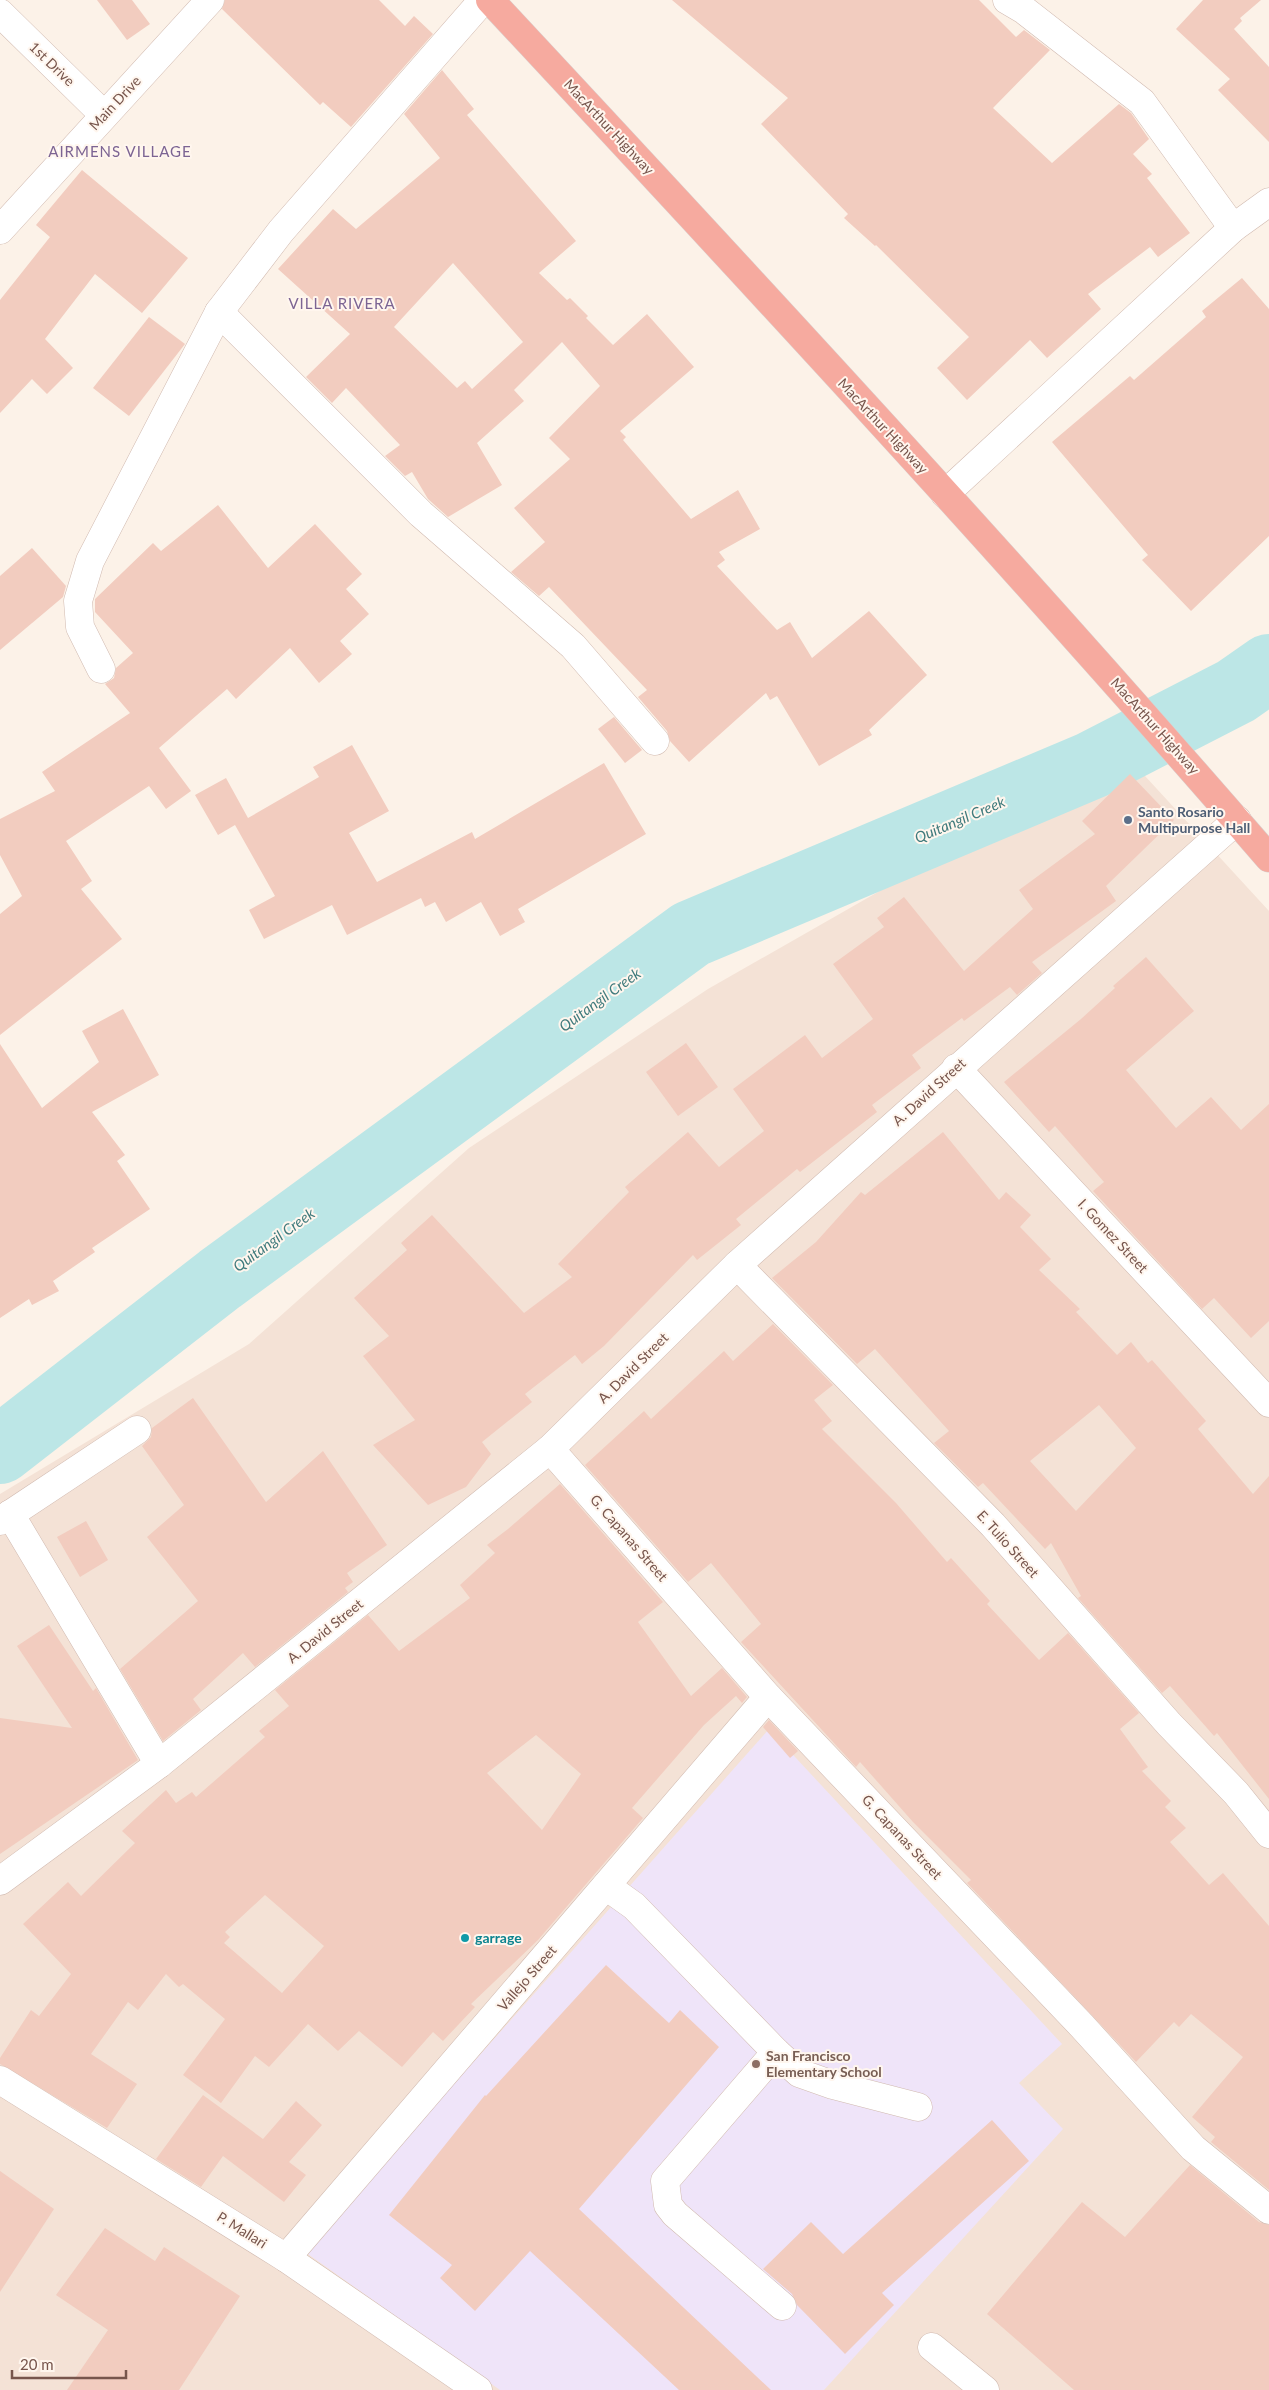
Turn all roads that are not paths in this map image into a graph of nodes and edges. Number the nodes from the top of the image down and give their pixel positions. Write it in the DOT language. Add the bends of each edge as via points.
graph roads {
  1 [pos="210,0"];
  2 [pos="483,0"];
  3 [pos="490,0"];
  4 [pos="1023,3"];
  5 [pos="0,13"];
  6 [pos="104,115"];
  7 [pos="1269,202"];
  8 [pos="1233,228"];
  9 [pos="0,230"];
  10 [pos="220,312"];
  11 [pos="945,494"];
  12 [pos="101,668"];
  13 [pos="655,741"];
  14 [pos="1237,820"];
  15 [pos="1269,858"];
  16 [pos="956,1068"];
  17 [pos="737,1265"];
  18 [pos="1269,1403"];
  19 [pos="137,1430"];
  20 [pos="550,1449"];
  21 [pos="5,1517"];
  22 [pos="768,1697"];
  23 [pos="159,1764"];
  24 [pos="1269,1834"];
  25 [pos="0,1881"];
  26 [pos="606,1886"];
  27 [pos="776,2052"];
  28 [pos="0,2080"];
  29 [pos="918,2107"];
  30 [pos="1269,2210"];
  31 [pos="286,2258"];
  32 [pos="782,2306"];
  33 [pos="932,2347"];
  34 [pos="478,2390"];
  35 [pos="985,2390"];
  1 -- 6 [label="street, Main Drive"];
  2 -- 10 [label="street" via="281,231"];
  3 -- 11 [label="highway, MacArthur Highway"];
  4 -- 8 [label="street" via="1142,102"];
  5 -- 6 [label="street, 1st Drive"];
  6 -- 9 [label="street, Main Drive"];
  7 -- 8 [label="street"];
  8 -- 11 [label="street"];
  10 -- 12 [label="street" via="90,561 78,601 80,627"];
  10 -- 13 [label="street" via="421,514 573,646"];
  11 -- 14 [label="highway, MacArthur Highway"];
  14 -- 15 [label="highway, MacArthur Highway"];
  14 -- 16 [label="street, A. David Street"];
  16 -- 17 [label="street, A. David Street"];
  16 -- 18 [label="street, I. Gomez Street"];
  17 -- 20 [label="street, A. David Street"];
  17 -- 24 [label="street, E. Tulio Street" via="993,1525 1169,1724 1236,1793"];
  19 -- 21 [label="street"];
  20 -- 22 [label="street, G. Capanas Street"];
  20 -- 23 [label="street, A. David Street"];
  21 -- 23 [label="street"];
  22 -- 26 [label="street, Vallejo Street"];
  22 -- 30 [label="street, G. Capanas Street" via="1082,2026 1193,2148"];
  23 -- 25 [label="street, A. David Street"];
  26 -- 27 [label="street" via="634,1906"];
  26 -- 31 [label="street, Vallejo Street"];
  27 -- 29 [label="street" via="799,2073"];
  27 -- 32 [label="street" via="665,2181 668,2206 675,2214"];
  28 -- 31 [label="street, P. Mallari"];
  31 -- 34 [label="street, P. Mallari"];
  33 -- 35 [label="street"];
}
